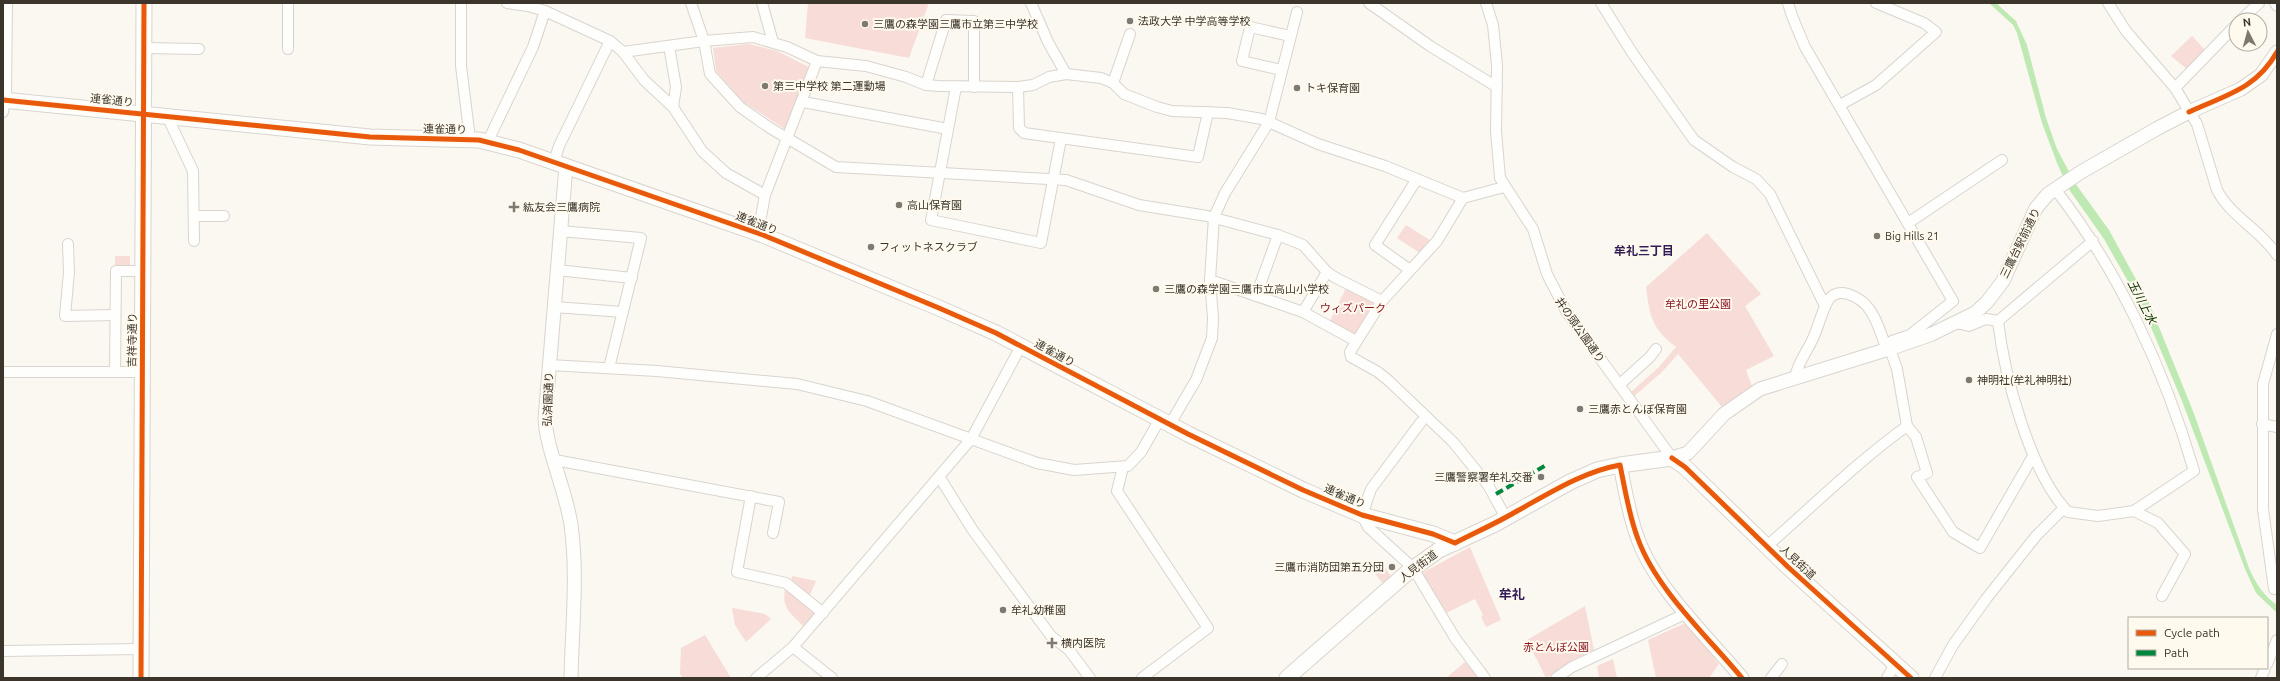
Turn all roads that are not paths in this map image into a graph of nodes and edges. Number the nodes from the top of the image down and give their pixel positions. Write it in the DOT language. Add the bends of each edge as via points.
graph roads {
  1 [pos="7,3"];
  2 [pos="144,3"];
  3 [pos="288,3"];
  4 [pos="460,3"];
  5 [pos="507,3"];
  6 [pos="691,3"];
  7 [pos="762,3"];
  8 [pos="1031,3"];
  9 [pos="1486,3"];
  10 [pos="1601,3"];
  11 [pos="1788,3"];
  12 [pos="1876,3"];
  13 [pos="2108,3"];
  14 [pos="2259,3"];
  15 [pos="2275,3"];
  16 [pos="1372,4"];
  17 [pos="2277,6"];
  18 [pos="545,11"];
  19 [pos="1296,12"];
  20 [pos="2249,12"];
  21 [pos="2228,33"];
  22 [pos="1130,34"];
  23 [pos="1290,36"];
  24 [pos="610,41"];
  25 [pos="704,41"];
  26 [pos="774,42"];
  27 [pos="669,46"];
  28 [pos="144,48"];
  29 [pos="199,49"];
  30 [pos="288,49"];
  31 [pos="623,52"];
  32 [pos="2277,52"];
  33 [pos="817,61"];
  34 [pos="1281,70"];
  35 [pos="1066,74"];
  36 [pos="1113,83"];
  37 [pos="926,85"];
  38 [pos="956,87"];
  39 [pos="974,87"];
  40 [pos="1018,87"];
  41 [pos="1497,87"];
  42 [pos="2175,88"];
  43 [pos="803,102"];
  44 [pos="4,104"];
  45 [pos="1840,105"];
  46 [pos="672,107"];
  47 [pos="1208,112"];
  48 [pos="2189,112"];
  49 [pos="143,114"];
  50 [pos="167,116"];
  51 [pos="1269,122"];
  52 [pos="948,129"];
  53 [pos="788,138"];
  54 [pos="1061,139"];
  55 [pos="470,140"];
  56 [pos="488,141"];
  57 [pos="2002,160"];
  58 [pos="560,164"];
  59 [pos="940,172"];
  60 [pos="1417,179"];
  61 [pos="1053,180"];
  62 [pos="2058,186"];
  63 [pos="1504,187"];
  64 [pos="765,195"];
  65 [pos="1463,198"];
  66 [pos="194,216"];
  67 [pos="224,216"];
  68 [pos="1214,217"];
  69 [pos="1908,223"];
  70 [pos="560,231"];
  71 [pos="758,233"];
  72 [pos="1278,235"];
  73 [pos="194,241"];
  74 [pos="2093,241"];
  75 [pos="2274,242"];
  76 [pos="68,244"];
  77 [pos="2277,255"];
  78 [pos="557,270"];
  79 [pos="1410,270"];
  80 [pos="143,271"];
  81 [pos="1326,272"];
  82 [pos="632,278"];
  83 [pos="1210,280"];
  84 [pos="1256,296"];
  85 [pos="1382,301"];
  86 [pos="1825,306"];
  87 [pos="554,307"];
  88 [pos="623,312"];
  89 [pos="1303,312"];
  90 [pos="115,315"];
  91 [pos="1998,321"];
  92 [pos="1956,323"];
  93 [pos="2277,334"];
  94 [pos="1356,340"];
  95 [pos="1021,346"];
  96 [pos="1656,349"];
  97 [pos="1888,349"];
  98 [pos="549,365"];
  99 [pos="609,368"];
  100 [pos="3,372"];
  101 [pos="115,372"];
  102 [pos="142,372"];
  103 [pos="1795,378"];
  104 [pos="1619,385"];
  105 [pos="1165,422"];
  106 [pos="1421,422"];
  107 [pos="2262,424"];
  108 [pos="1907,426"];
  109 [pos="2277,427"];
  110 [pos="971,439"];
  111 [pos="2033,456"];
  112 [pos="1672,458"];
  113 [pos="555,460"];
  114 [pos="1620,465"];
  115 [pos="1123,467"];
  116 [pos="940,478"];
  117 [pos="751,496"];
  118 [pos="2064,508"];
  119 [pos="2134,511"];
  120 [pos="1362,515"];
  121 [pos="1506,518"];
  122 [pos="773,533"];
  123 [pos="1455,543"];
  124 [pos="1767,546"];
  125 [pos="2272,547"];
  126 [pos="1413,568"];
  127 [pos="2274,589"];
  128 [pos="2162,596"];
  129 [pos="823,613"];
  130 [pos="1687,613"];
  131 [pos="2277,640"];
  132 [pos="793,647"];
  133 [pos="141,649"];
  134 [pos="3,651"];
  135 [pos="2268,662"];
  136 [pos="1782,664"];
  137 [pos="1896,664"];
  138 [pos="141,678"];
  139 [pos="571,678"];
  140 [pos="756,678"];
  141 [pos="832,678"];
  142 [pos="1090,678"];
  143 [pos="1142,678"];
  144 [pos="1287,678"];
  145 [pos="1485,678"];
  146 [pos="1556,678"];
  147 [pos="1742,678"];
  148 [pos="1771,678"];
  149 [pos="1887,678"];
  150 [pos="1911,678"];
  151 [pos="1935,678"];
  1 -- 44 [label="street"];
  2 -- 28 [label="main road, 吉祥寺通り"];
  3 -- 30 [label="street"];
  4 -- 55 [label="street" via="461,66"];
  5 -- 18 [label="street"];
  6 -- 25 [label="street"];
  7 -- 26 [label="street"];
  8 -- 35 [label="street"];
  9 -- 41 [label="street, 井の頭公園通り" via="1493,25"];
  10 -- 86 [label="street" via="1633,54 1694,140 1733,167 1756,179 1770,194"];
  11 -- 45 [label="street" via="1806,47"];
  12 -- 45 [label="street" via="1924,23 1936,32 1876,85"];
  13 -- 42 [label="street" via="2126,31"];
  14 -- 20 [label="street"];
  15 -- 17 [label="street"];
  16 -- 41 [label="street" via="1430,46"];
  18 -- 24 [label="street"];
  18 -- 56 [label="street" via="533,47"];
  19 -- 23 [label="street"];
  21 -- 42 [label="street"];
  22 -- 36 [label="street"];
  23 -- 34 [label="street"];
  23 -- 34 [label="street" via="1250,27 1242,61"];
  24 -- 31 [label="street"];
  24 -- 58 [label="street" via="559,146"];
  25 -- 26 [label="street" via="753,37"];
  25 -- 27 [label="street"];
  25 -- 53 [label="street" via="710,74 740,107"];
  26 -- 33 [label="street"];
  27 -- 31 [label="street"];
  27 -- 46 [label="street" via="676,87"];
  28 -- 29 [label="street"];
  28 -- 49 [label="main road, 吉祥寺通り"];
  31 -- 46 [label="street" via="644,80"];
  32 -- 48 [label="street, 三鷹台駅前通り" via="2261,75 2241,89"];
  33 -- 37 [label="street" via="866,66 906,76"];
  33 -- 43 [label="street"];
  34 -- 51 [label="street"];
  35 -- 36 [label="street" via="1101,78"];
  35 -- 40 [label="street"];
  36 -- 47 [label="street" via="1124,94 1158,107 1172,111"];
  37 -- 38 [label="street"];
  37 -- 39 [label="street" via="946,20 974,21"];
  38 -- 39 [label="street"];
  38 -- 52 [label="street"];
  39 -- 40 [label="street"];
  40 -- 54 [label="street" via="1019,128 1024,133"];
  41 -- 63 [label="street, 井の頭公園通り" via="1497,157"];
  42 -- 48 [label="street"];
  43 -- 52 [label="street"];
  43 -- 53 [label="street"];
  44 -- 49 [label="main road, 連雀通り"];
  45 -- 69 [label="street"];
  46 -- 64 [label="street" via="702,151 726,173"];
  47 -- 51 [label="street" via="1244,115"];
  47 -- 54 [label="street" via="1198,157"];
  48 -- 62 [label="street, 三鷹台駅前通り"];
  48 -- 75 [label="street" via="2201,135 2221,198 2235,214"];
  49 -- 50 [label="main road, 連雀通り"];
  49 -- 80 [label="main road, 吉祥寺通り"];
  50 -- 55 [label="main road, 連雀通り" via="370,136"];
  50 -- 66 [label="street" via="193,171"];
  51 -- 60 [label="street" via="1335,150"];
  51 -- 68 [label="street" via="1225,193"];
  52 -- 59 [label="street"];
  53 -- 59 [label="street" via="836,166"];
  53 -- 64 [label="street"];
  54 -- 61 [label="street"];
  55 -- 56 [label="main road, 連雀通り"];
  56 -- 58 [label="main road, 連雀通り"];
  57 -- 69 [label="street"];
  58 -- 70 [label="street, 弘済園通り"];
  58 -- 71 [label="main road, 連雀通り"];
  59 -- 61 [label="street"];
  59 -- 61 [label="street" via="931,220 1041,243"];
  60 -- 65 [label="street"];
  60 -- 79 [label="street" via="1374,245"];
  61 -- 68 [label="street" via="1066,180 1139,204"];
  62 -- 74 [label="street"];
  62 -- 92 [label="street, 三鷹台駅前通り" via="2036,208 2003,281 1975,313"];
  63 -- 65 [label="street"];
  63 -- 104 [label="street, 井の頭公園通り" via="1533,229 1555,293"];
  64 -- 71 [label="street"];
  65 -- 79 [label="street" via="1437,241"];
  66 -- 67 [label="street"];
  66 -- 73 [label="street"];
  68 -- 72 [label="street"];
  68 -- 83 [label="street"];
  69 -- 97 [label="street" via="1953,301 1910,335 1892,341"];
  70 -- 78 [label="street, 弘済園通り"];
  70 -- 82 [label="street" via="641,238"];
  71 -- 95 [label="main road, 連雀通り" via="939,308"];
  72 -- 81 [label="street" via="1303,245"];
  72 -- 84 [label="street"];
  74 -- 91 [label="street"];
  74 -- 119 [label="street" via="2142,334 2182,430 2194,471"];
  75 -- 77 [label="street"];
  76 -- 90 [label="street" via="69,272 65,316"];
  78 -- 82 [label="street"];
  78 -- 87 [label="street, 弘済園通り"];
  79 -- 85 [label="street"];
  80 -- 90 [label="street" via="116,271"];
  80 -- 102 [label="main road, 吉祥寺通り"];
  81 -- 85 [label="street"];
  81 -- 89 [label="street"];
  82 -- 88 [label="street"];
  83 -- 84 [label="street"];
  83 -- 105 [label="street" via="1212,338 1201,370"];
  84 -- 89 [label="street"];
  85 -- 94 [label="street"];
  86 -- 97 [label="street" via="1838,293 1855,296 1873,313"];
  86 -- 103 [label="street"];
  87 -- 88 [label="street"];
  87 -- 98 [label="street, 弘済園通り"];
  88 -- 99 [label="street"];
  89 -- 94 [label="street"];
  90 -- 101 [label="street"];
  91 -- 92 [label="street" via="1986,319 1969,326"];
  91 -- 111 [label="street" via="2009,375"];
  92 -- 97 [label="street, 三鷹台駅前通り"];
  93 -- 107 [label="street" via="2263,384"];
  94 -- 121 [label="street" via="1350,352 1351,357 1389,381 1453,442 1488,485"];
  95 -- 105 [label="main road, 連雀通り"];
  95 -- 110 [label="street"];
  96 -- 104 [label="street"];
  97 -- 103 [label="street, 三鷹台駅前通り"];
  97 -- 108 [label="street" via="1897,368"];
  98 -- 99 [label="street"];
  98 -- 113 [label="street, 弘済園通り" via="545,418"];
  99 -- 110 [label="street" via="797,384 867,401"];
  100 -- 101 [label="street"];
  101 -- 102 [label="street"];
  102 -- 133 [label="main road, 吉祥寺通り"];
  103 -- 112 [label="street, 三鷹台駅前通り" via="1753,393 1724,414 1688,453"];
  104 -- 112 [label="street, 井の頭公園通り"];
  105 -- 115 [label="street" via="1137,458"];
  105 -- 120 [label="main road, 連雀通り" via="1257,468"];
  106 -- 120 [label="street" via="1371,489"];
  107 -- 109 [label="street"];
  107 -- 125 [label="street" via="2263,509"];
  108 -- 111 [label="street" via="1916,437 1927,473 1917,477 1953,532 1980,548"];
  108 -- 124 [label="street" via="1870,453"];
  110 -- 115 [label="street" via="1037,463 1065,469"];
  110 -- 116 [label="street"];
  111 -- 118 [label="street"];
  112 -- 114 [label="main road, 人見街道"];
  112 -- 124 [label="main road, 人見街道" via="1685,467"];
  113 -- 117 [label="street"];
  113 -- 139 [label="street, 弘済園通り" via="567,504 574,549"];
  114 -- 121 [label="main road, 人見街道" via="1580,477"];
  114 -- 130 [label="street" via="1637,539 1663,585"];
  115 -- 143 [label="street" via="1117,491 1208,628"];
  116 -- 129 [label="street"];
  116 -- 142 [label="street" via="972,529 1051,636 1069,650"];
  117 -- 122 [label="street" via="779,502"];
  117 -- 129 [label="street" via="737,572 786,583"];
  118 -- 119 [label="street" via="2068,512 2098,516"];
  118 -- 151 [label="street" via="2036,536 1986,599 1953,645"];
  119 -- 128 [label="street" via="2158,523 2185,554"];
  120 -- 123 [label="main road, 連雀通り" via="1433,534"];
  120 -- 126 [label="street" via="1368,527"];
  121 -- 123 [label="main road, 人見街道"];
  123 -- 126 [label="main road, 人見街道" via="1429,556"];
  124 -- 137 [label="main road, 人見街道"];
  125 -- 127 [label="street"];
  126 -- 144 [label="main road, 人見街道"];
  126 -- 145 [label="street" via="1455,638"];
  129 -- 132 [label="street"];
  130 -- 146 [label="street" via="1572,667"];
  130 -- 147 [label="street"];
  131 -- 135 [label="street"];
  132 -- 140 [label="street"];
  132 -- 141 [label="street"];
  133 -- 134 [label="street"];
  133 -- 138 [label="main road, 吉祥寺通り"];
  136 -- 148 [label="street"];
  137 -- 149 [label="street"];
  137 -- 150 [label="main road, 人見街道"];
}
